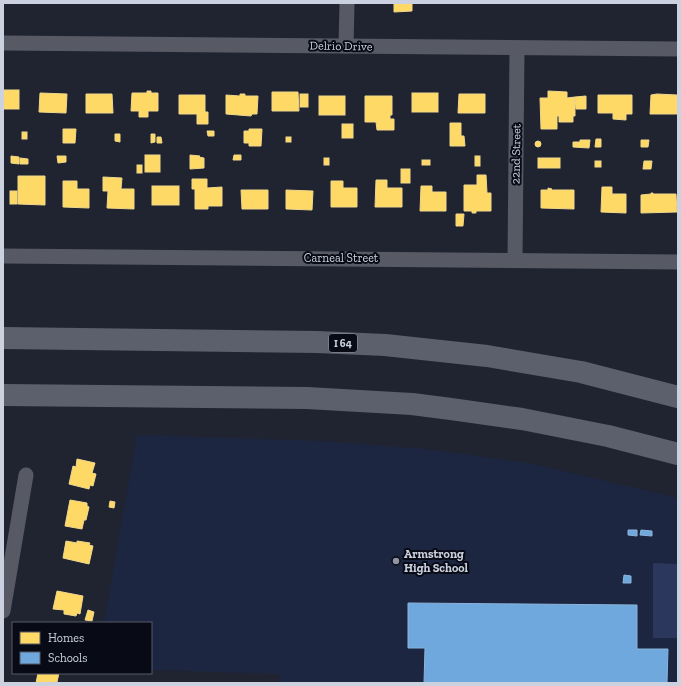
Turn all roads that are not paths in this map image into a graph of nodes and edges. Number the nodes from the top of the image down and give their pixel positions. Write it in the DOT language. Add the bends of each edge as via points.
graph roads {
  1 [pos="347,3"];
  2 [pos="3,43"];
  3 [pos="346,46"];
  4 [pos="517,48"];
  5 [pos="678,49"];
  6 [pos="3,256"];
  7 [pos="515,260"];
  8 [pos="678,262"];
  9 [pos="3,338"];
  10 [pos="3,395"];
  11 [pos="123,397"];
  12 [pos="678,397"];
  13 [pos="3,403"];
  14 [pos="678,454"];
  15 [pos="26,475"];
  16 [pos="3,611"];
  1 -- 3 [label="street"];
  2 -- 3 [label="street, Delrio Drive"];
  3 -- 4 [label="street, Delrio Drive"];
  4 -- 5 [label="street, Delrio Drive"];
  4 -- 7 [label="street, 22nd Street"];
  6 -- 7 [label="street, Carneal Street"];
  7 -- 8 [label="street, Carneal Street"];
  9 -- 12 [label="highway, I 64" via="385,345 487,356 550,367"];
  10 -- 11 [label="highway"];
  11 -- 13 [label="highway"];
  11 -- 14 [label="highway" via="308,398 451,408 608,436"];
  15 -- 16 [label="street"];
}
